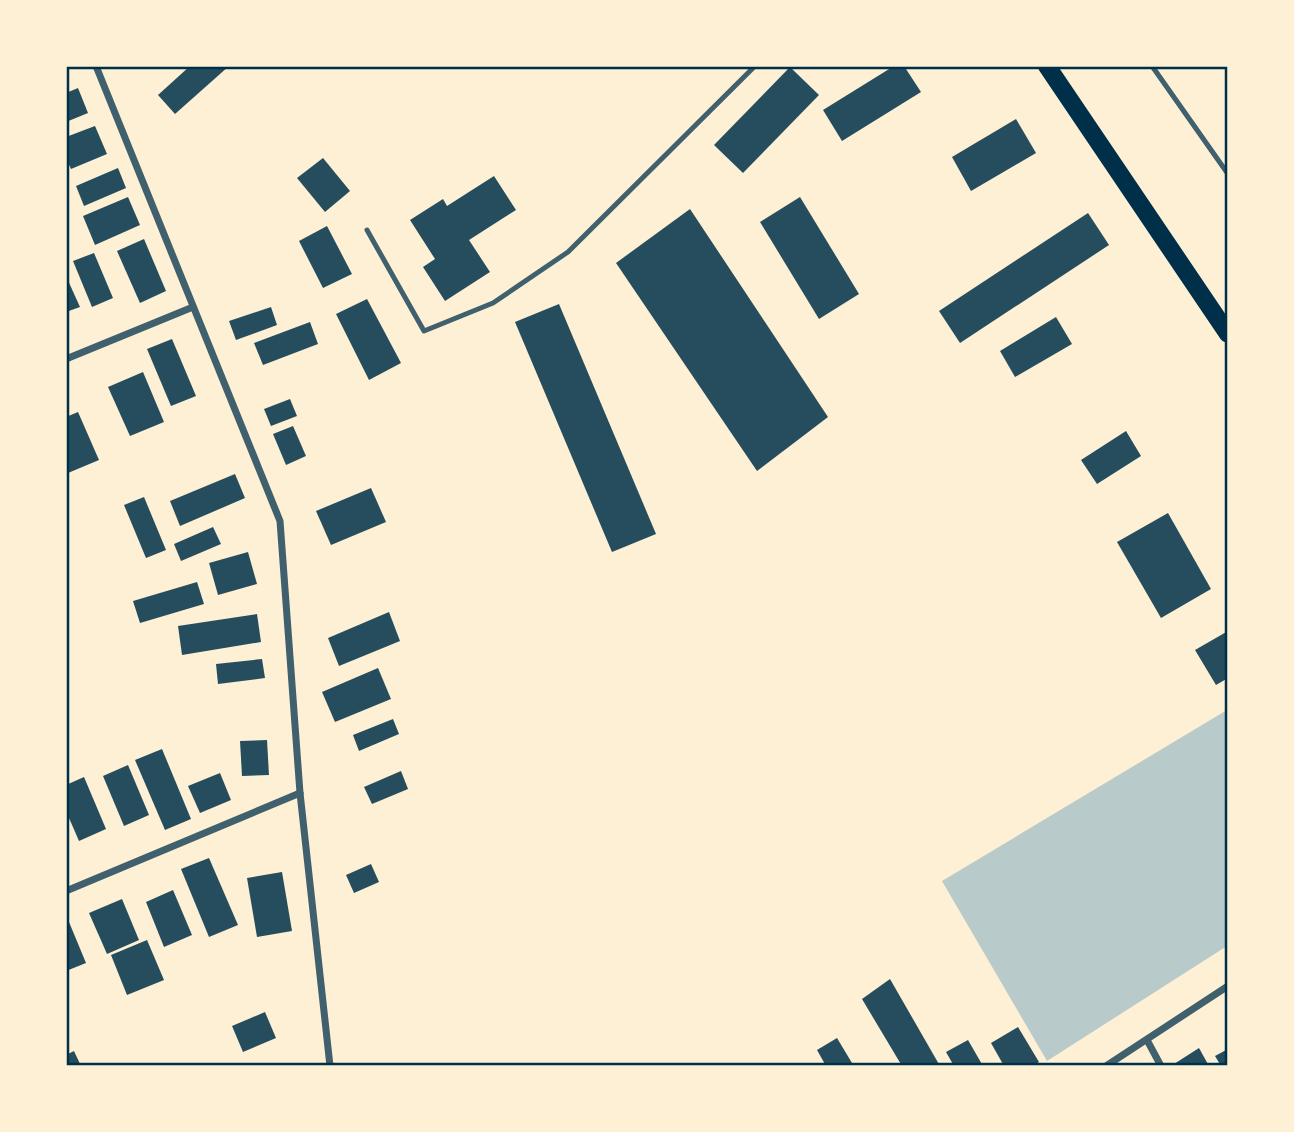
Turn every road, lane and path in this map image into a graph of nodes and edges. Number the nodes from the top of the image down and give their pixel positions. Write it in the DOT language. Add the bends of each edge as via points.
graph roads {
  1 [pos="96,66"];
  2 [pos="755,66"];
  3 [pos="1047,66"];
  4 [pos="1152,66"];
  5 [pos="1227,174"];
  6 [pos="367,230"];
  7 [pos="192,307"];
  8 [pos="1227,334"];
  9 [pos="66,359"];
  10 [pos="300,793"];
  11 [pos="66,891"];
  12 [pos="1227,986"];
  13 [pos="1147,1040"];
  14 [pos="330,1066"];
  15 [pos="1106,1066"];
  16 [pos="1161,1066"];
  1 -- 7 [label="street"];
  2 -- 6 [label="lane" via="568,252 493,303 424,331"];
  3 -- 8 [label="main road"];
  4 -- 5 [label="lane"];
  7 -- 9 [label="street"];
  7 -- 10 [label="street" via="280,521"];
  10 -- 11 [label="street"];
  10 -- 14 [label="street"];
  12 -- 13 [label="street"];
  13 -- 15 [label="street"];
  13 -- 16 [label="street"];
}
